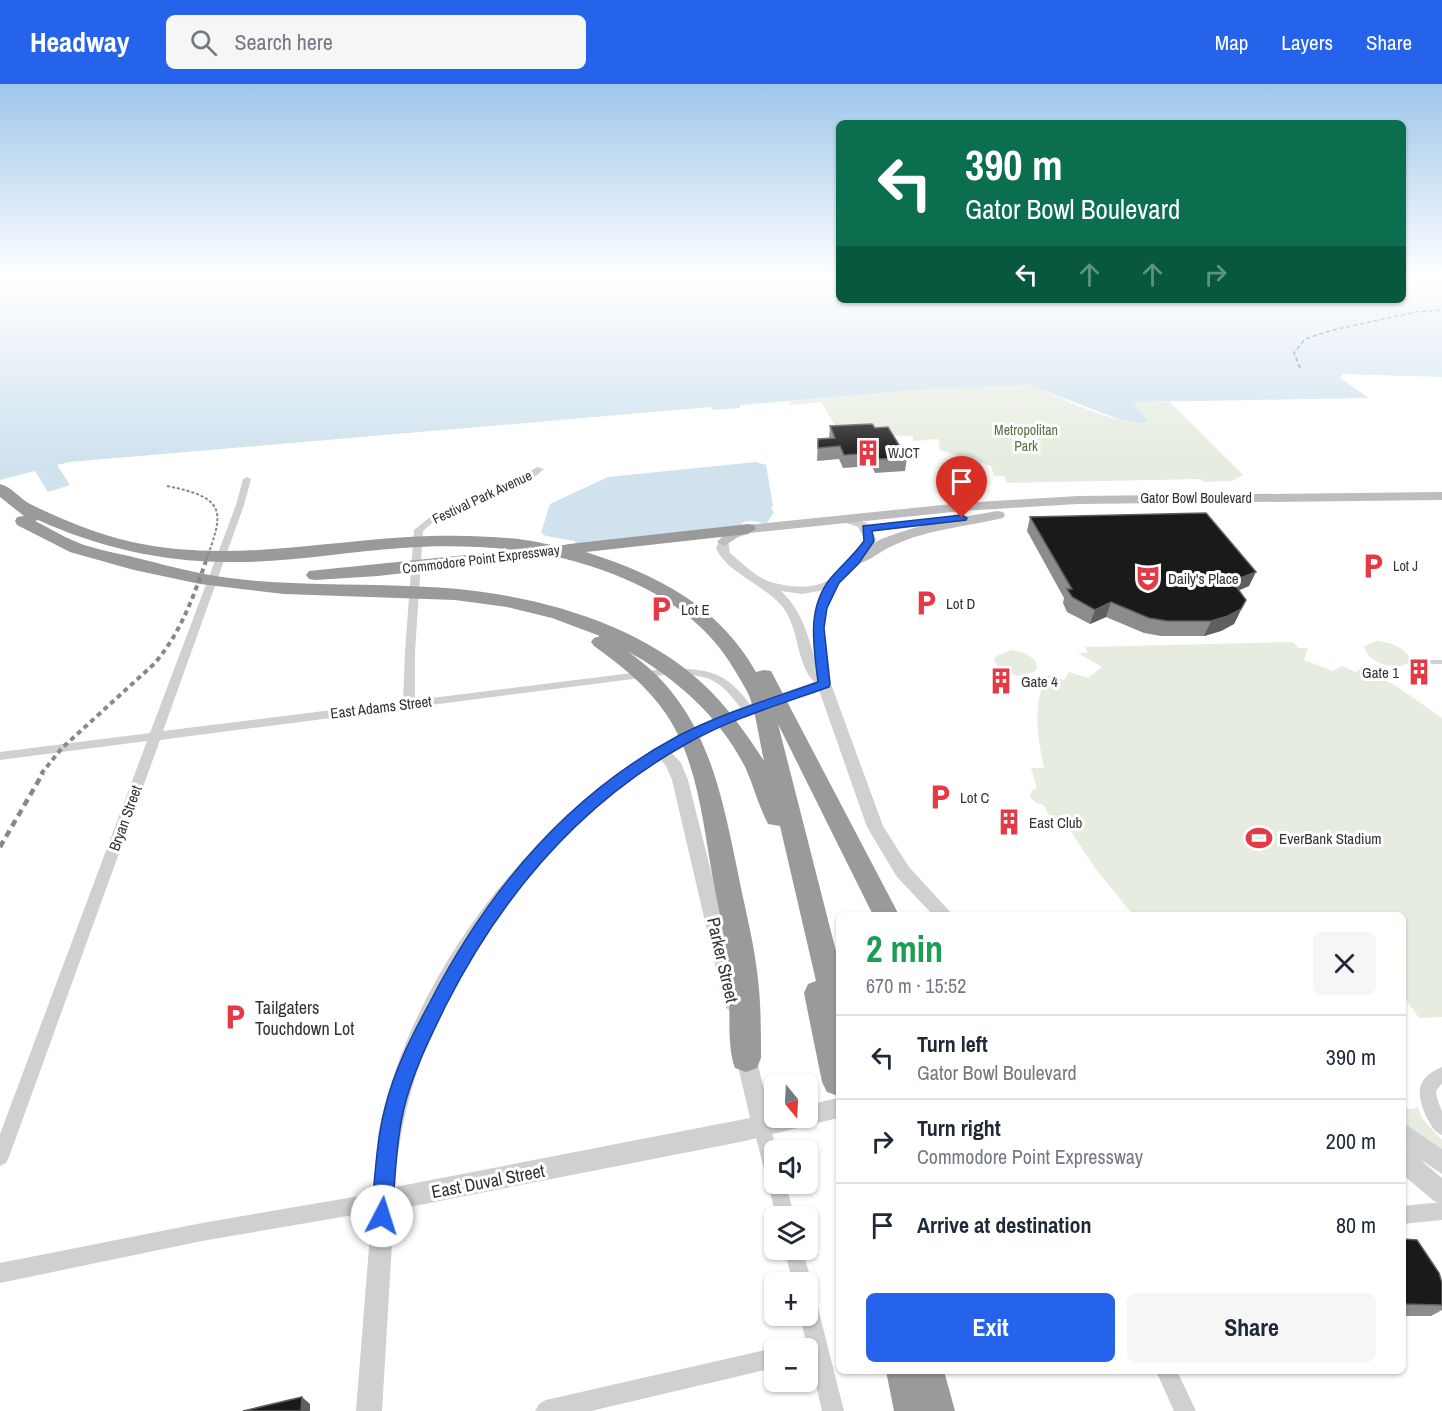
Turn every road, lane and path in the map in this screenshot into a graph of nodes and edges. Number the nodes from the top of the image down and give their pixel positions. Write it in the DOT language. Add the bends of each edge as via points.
graph roads {
  1 [pos="540,469"];
  2 [pos="247,479"];
  3 [pos="0,489"];
  4 [pos="1442,496"];
  5 [pos="0,504"];
  6 [pos="1442,504"];
  7 [pos="22,506"];
  8 [pos="951,508"];
  9 [pos="998,515"];
  10 [pos="845,519"];
  11 [pos="748,529"];
  12 [pos="866,529"];
  13 [pos="724,542"];
  14 [pos="855,561"];
  15 [pos="473,564"];
  16 [pos="140,566"];
  17 [pos="756,578"];
  18 [pos="834,582"];
  19 [pos="660,586"];
  20 [pos="458,595"];
  21 [pos="824,684"];
  22 [pos="409,703"];
  23 [pos="748,710"];
  24 [pos="156,735"];
  25 [pos="662,752"];
  26 [pos="0,756"];
  27 [pos="884,912"];
  28 [pos="941,912"];
  29 [pos="836,1006"];
  30 [pos="746,1058"];
  31 [pos="836,1073"];
  32 [pos="1442,1075"];
  33 [pos="836,1108"];
  34 [pos="818,1112"];
  35 [pos="762,1126"];
  36 [pos="1442,1127"];
  37 [pos="1406,1135"];
  38 [pos="766,1140"];
  39 [pos="0,1157"];
  40 [pos="1406,1162"];
  41 [pos="1442,1163"];
  42 [pos="1442,1193"];
  43 [pos="383,1202"];
  44 [pos="1442,1210"];
  45 [pos="1406,1214"];
  46 [pos="0,1273"];
  47 [pos="764,1360"];
  48 [pos="818,1367"];
  49 [pos="906,1374"];
  50 [pos="926,1374"];
  51 [pos="1167,1374"];
  52 [pos="369,1411"];
  53 [pos="546,1411"];
  54 [pos="833,1411"];
  55 [pos="914,1411"];
  56 [pos="935,1411"];
  57 [pos="1185,1411"];
  1 -- 22 [label="street, Festival Park Avenue" via="513,485 428,521 418,530"];
  2 -- 24 [label="street, Bryan Street"];
  3 -- 7 [label="highway"];
  4 -- 8 [label="main road, Gator Bowl Boulevard" via="1088,500"];
  5 -- 16 [label="highway" via="56,540"];
  6 -- 9 [label="main road, Gator Bowl Boulevard" via="1166,506"];
  7 -- 15 [label="highway, Commodore Point Expressway" via="50,527 87,543 129,556 206,569 334,574"];
  7 -- 19 [label="highway" via="92,536 170,554 258,557 404,542 487,542 571,554"];
  8 -- 10 [label="main road, Commodore Point Expressway"];
  9 -- 12 [label="main road, Commodore Point Expressway"];
  9 -- 14 [label="main road" via="916,532"];
  10 -- 11 [label="main road, Commodore Point Expressway"];
  10 -- 12 [label="street" via="859,522"];
  11 -- 13 [label="main road"];
  11 -- 15 [label="highway, Commodore Point Expressway"];
  12 -- 13 [label="main road, Commodore Point Expressway"];
  12 -- 14 [label="street" via="870,540"];
  13 -- 15 [label="highway, Commodore Point Expressway"];
  13 -- 17 [label="street" via="725,555"];
  14 -- 18 [label="street"];
  15 -- 16 [label="highway, Commodore Point Expressway" via="387,578 300,581 208,576"];
  16 -- 20 [label="highway" via="249,586"];
  17 -- 18 [label="street" via="798,591"];
  17 -- 21 [label="street" via="782,599 793,614 809,668"];
  18 -- 21 [label="street" via="818,622"];
  19 -- 27 [label="highway" via="701,607 742,643 763,674"];
  19 -- 29 [label="highway" via="717,632 739,658 755,686"];
  20 -- 30 [label="highway" via="514,606 595,638 633,664 663,693 681,718 699,754 710,795 742,964"];
  20 -- 31 [label="highway" via="546,610 617,636 686,680 733,729 761,775 777,817"];
  21 -- 23 [label="street"];
  21 -- 28 [label="street" via="875,827 903,872"];
  22 -- 23 [label="street, East Adams Street" via="694,672 715,675 726,682"];
  22 -- 24 [label="street, East Adams Street"];
  23 -- 25 [label="street"];
  24 -- 26 [label="street, East Adams Street"];
  24 -- 39 [label="street, Bryan Street"];
  25 -- 30 [label="street, Parker Street" via="680,780"];
  25 -- 43 [label="street" via="603,792 556,834 505,893 466,950 433,1009 394,1108"];
  30 -- 35 [label="street, Parker Street"];
  32 -- 36 [label="street" via="1430,1083 1427,1093 1432,1112"];
  33 -- 34 [label="street"];
  35 -- 38 [label="street, Parker Street"];
  35 -- 43 [label="street, East Duval Street"];
  37 -- 41 [label="street"];
  40 -- 42 [label="street"];
  43 -- 46 [label="street, East Duval Street"];
  43 -- 52 [label="street"];
  44 -- 45 [label="street"];
  47 -- 53 [label="street"];
  48 -- 54 [label="street"];
  49 -- 55 [label="highway"];
  50 -- 56 [label="highway"];
  51 -- 57 [label="street"];
}
